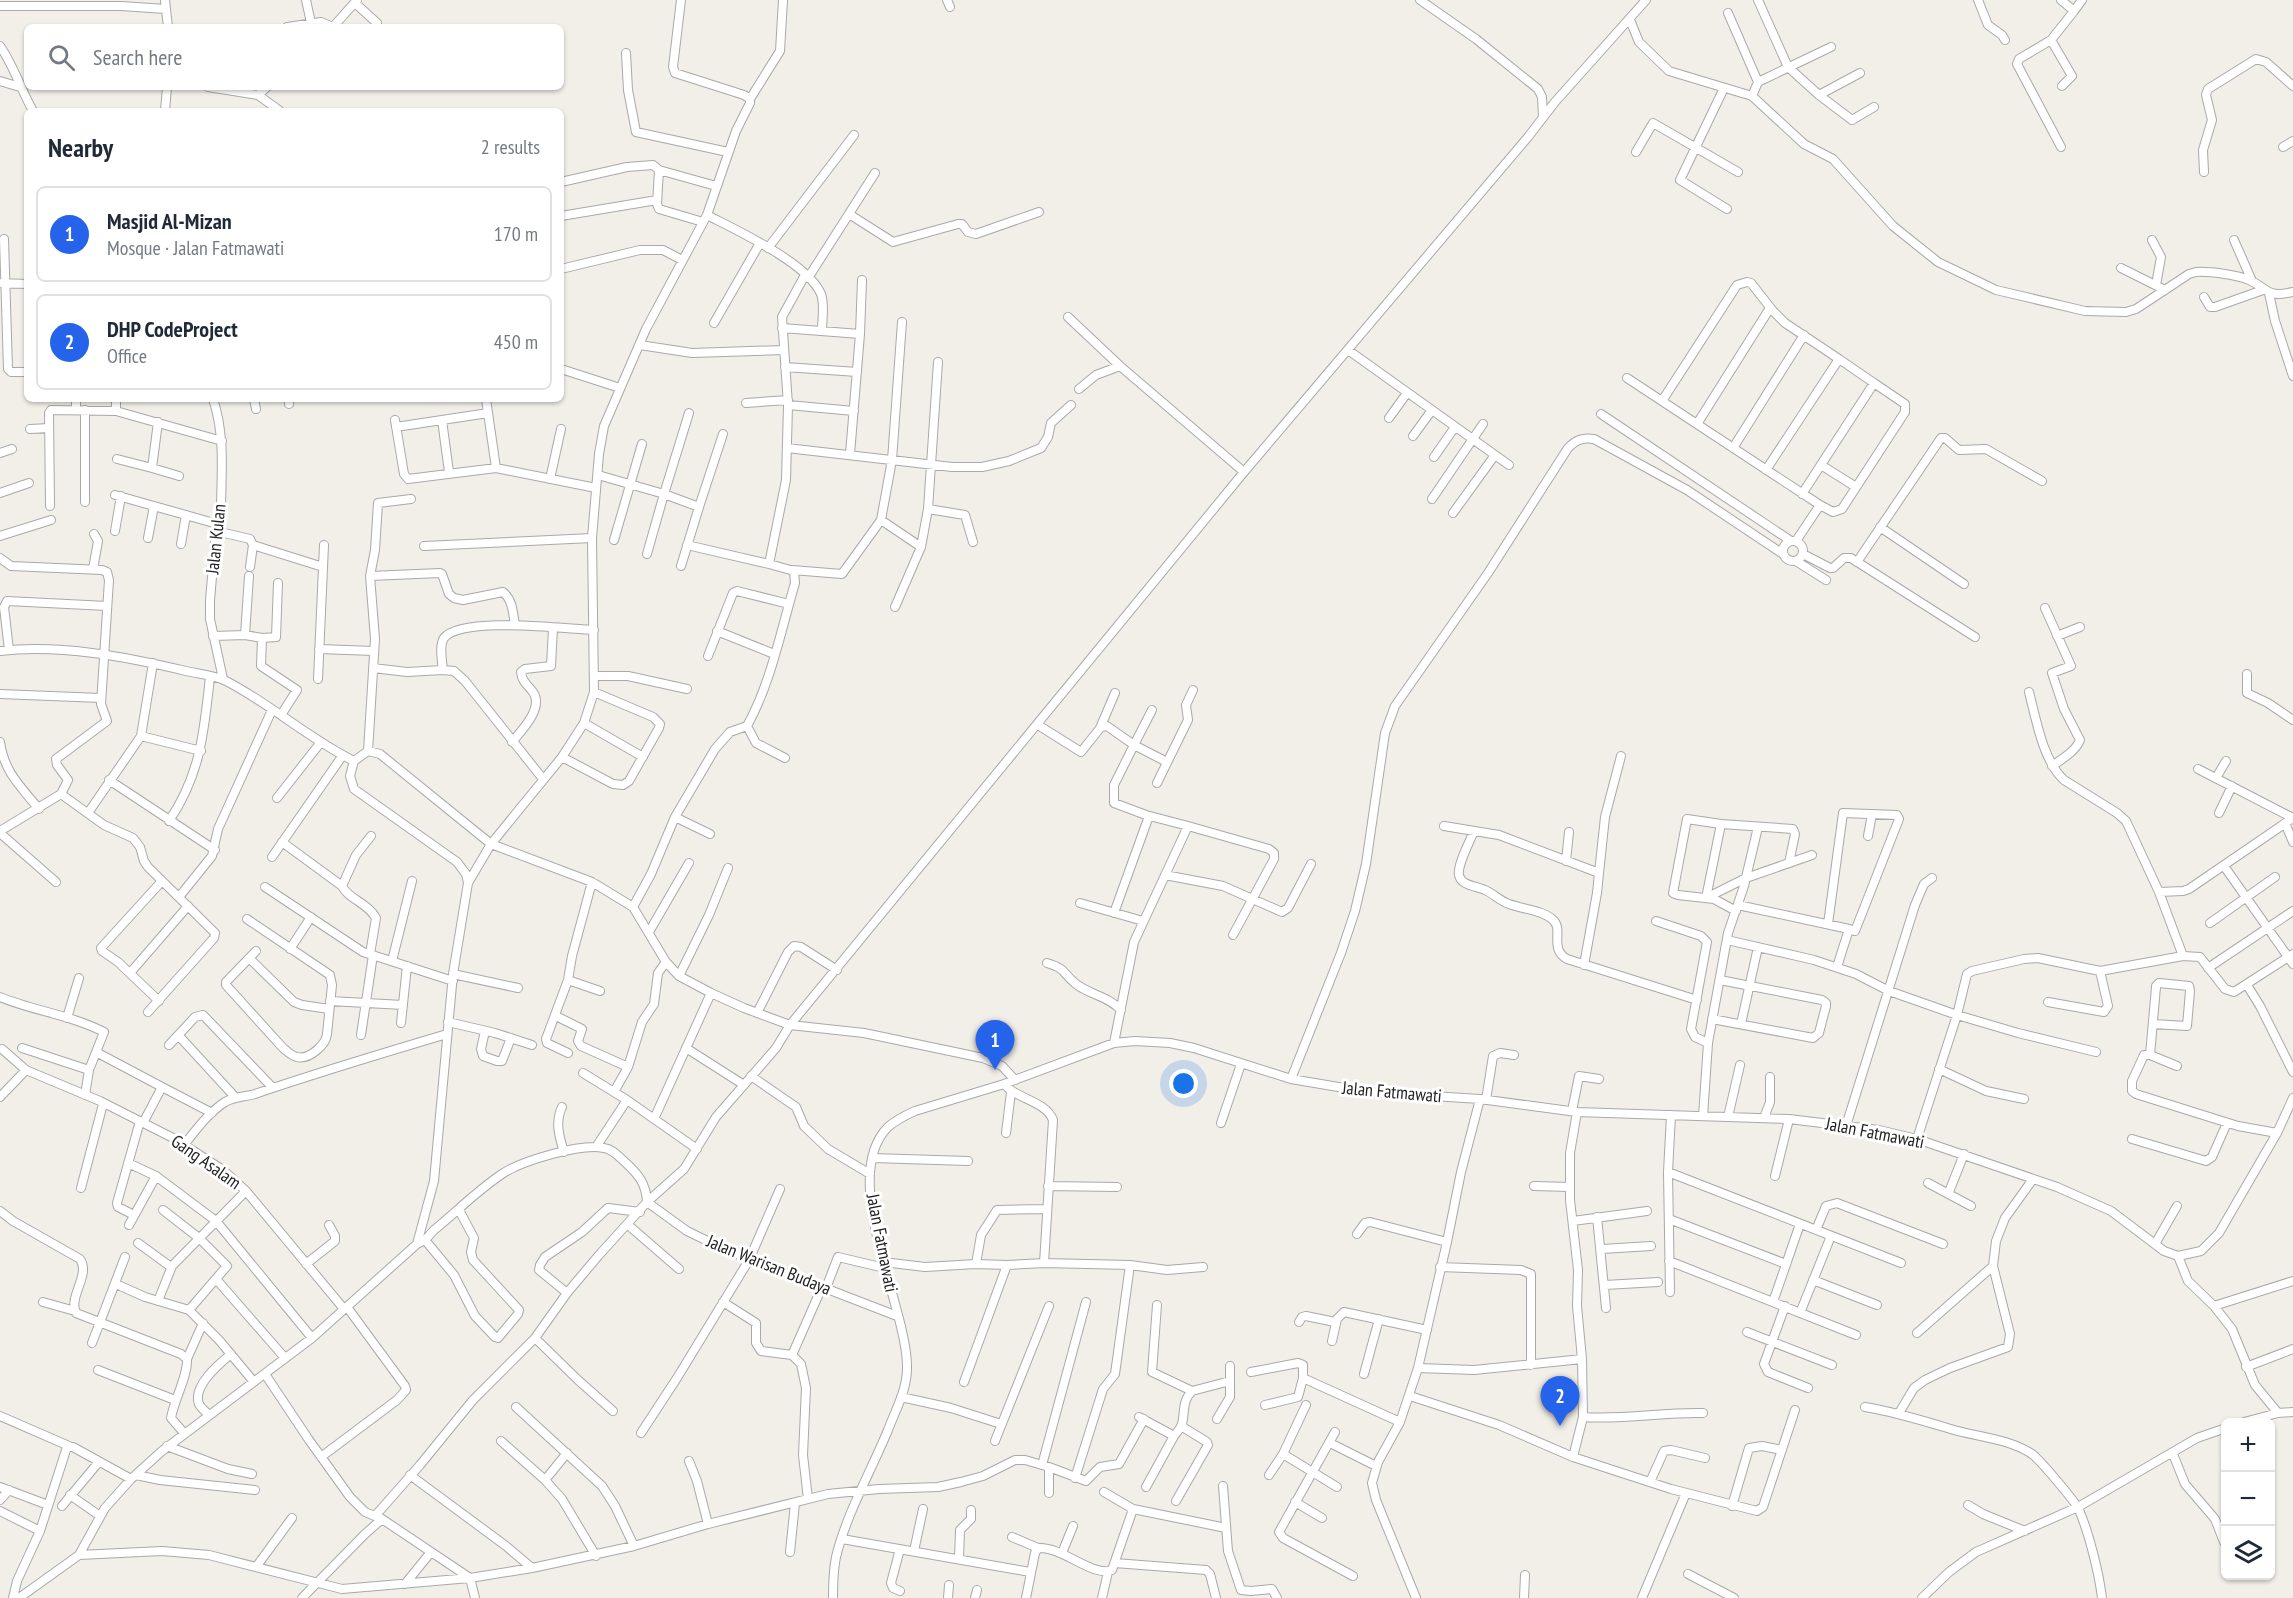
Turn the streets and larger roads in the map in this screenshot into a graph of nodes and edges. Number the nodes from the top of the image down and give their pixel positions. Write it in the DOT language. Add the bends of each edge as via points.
graph roads {
  1 [pos="306,0"];
  2 [pos="681,0"];
  3 [pos="783,0"];
  4 [pos="1420,0"];
  5 [pos="1646,0"];
  6 [pos="1758,0"];
  7 [pos="1978,0"];
  8 [pos="2061,0"];
  9 [pos="2082,0"];
  10 [pos="356,2"];
  11 [pos="29,3"];
  12 [pos="75,3"];
  13 [pos="120,3"];
  14 [pos="165,4"];
  15 [pos="0,6"];
  16 [pos="2074,11"];
  17 [pos="1728,13"];
  18 [pos="1630,20"];
  19 [pos="311,22"];
  20 [pos="377,23"];
  21 [pos="168,24"];
  22 [pos="301,24"];
  23 [pos="326,24"];
  24 [pos="336,24"];
  25 [pos="2005,40"];
  26 [pos="2051,40"];
  27 [pos="0,46"];
  28 [pos="1831,47"];
  29 [pos="626,53"];
  30 [pos="1788,67"];
  31 [pos="1860,73"];
  32 [pos="0,81"];
  33 [pos="1758,82"];
  34 [pos="2062,86"];
  35 [pos="2293,86"];
  36 [pos="20,87"];
  37 [pos="1724,88"];
  38 [pos="167,90"];
  39 [pos="227,90"];
  40 [pos="264,90"];
  41 [pos="258,95"];
  42 [pos="1819,95"];
  43 [pos="1752,96"];
  44 [pos="750,99"];
  45 [pos="1874,106"];
  46 [pos="31,108"];
  47 [pos="165,108"];
  48 [pos="278,108"];
  49 [pos="1544,117"];
  50 [pos="854,135"];
  51 [pos="2293,141"];
  52 [pos="2061,147"];
  53 [pos="2283,147"];
  54 [pos="1696,148"];
  55 [pos="728,152"];
  56 [pos="1635,152"];
  57 [pos="659,170"];
  58 [pos="1738,172"];
  59 [pos="2204,172"];
  60 [pos="875,173"];
  61 [pos="564,181"];
  62 [pos="716,186"];
  63 [pos="657,200"];
  64 [pos="1726,209"];
  65 [pos="1038,212"];
  66 [pos="849,214"];
  67 [pos="564,216"];
  68 [pos="705,218"];
  69 [pos="4,239"];
  70 [pos="2151,240"];
  71 [pos="2234,240"];
  72 [pos="760,243"];
  73 [pos="768,248"];
  74 [pos="682,260"];
  75 [pos="564,268"];
  76 [pos="2121,268"];
  77 [pos="807,276"];
  78 [pos="862,280"];
  79 [pos="2252,281"];
  80 [pos="2,283"];
  81 [pos="24,284"];
  82 [pos="2156,285"];
  83 [pos="2165,290"];
  84 [pos="2266,291"];
  85 [pos="2293,292"];
  86 [pos="2204,297"];
  87 [pos="1770,308"];
  88 [pos="1068,317"];
  89 [pos="903,322"];
  90 [pos="714,323"];
  91 [pos="782,328"];
  92 [pos="822,331"];
  93 [pos="860,334"];
  94 [pos="1804,336"];
  95 [pos="640,345"];
  96 [pos="783,350"];
  97 [pos="1348,350"];
  98 [pos="1839,359"];
  99 [pos="938,362"];
  100 [pos="1119,366"];
  101 [pos="785,367"];
  102 [pos="564,370"];
  103 [pos="24,372"];
  104 [pos="857,372"];
  105 [pos="2293,376"];
  106 [pos="1628,378"];
  107 [pos="1875,383"];
  108 [pos="620,388"];
  109 [pos="1079,388"];
  110 [pos="1407,393"];
  111 [pos="1662,401"];
  112 [pos="76,402"];
  113 [pos="116,402"];
  114 [pos="214,402"];
  115 [pos="255,402"];
  116 [pos="486,402"];
  117 [pos="746,403"];
  118 [pos="788,403"];
  119 [pos="1071,405"];
  120 [pos="76,409"];
  121 [pos="256,409"];
  122 [pos="85,410"];
  123 [pos="1432,410"];
  124 [pos="116,411"];
  125 [pos="854,411"];
  126 [pos="488,413"];
  127 [pos="688,413"];
  128 [pos="1601,414"];
  129 [pos="1389,418"];
  130 [pos="442,420"];
  131 [pos="158,422"];
  132 [pos="1483,424"];
  133 [pos="1697,424"];
  134 [pos="1455,427"];
  135 [pos="50,428"];
  136 [pos="30,429"];
  137 [pos="561,429"];
  138 [pos="723,434"];
  139 [pos="1413,436"];
  140 [pos="1473,440"];
  141 [pos="222,441"];
  142 [pos="642,444"];
  143 [pos="788,448"];
  144 [pos="1733,448"];
  145 [pos="12,449"];
  146 [pos="0,453"];
  147 [pos="850,454"];
  148 [pos="1495,455"];
  149 [pos="1434,457"];
  150 [pos="117,459"];
  151 [pos="892,460"];
  152 [pos="930,464"];
  153 [pos="1509,465"];
  154 [pos="1821,465"];
  155 [pos="152,468"];
  156 [pos="496,468"];
  157 [pos="1766,470"];
  158 [pos="449,472"];
  159 [pos="1244,472"];
  160 [pos="598,475"];
  161 [pos="179,476"];
  162 [pos="550,478"];
  163 [pos="1696,478"];
  164 [pos="2042,481"];
  165 [pos="29,483"];
  166 [pos="630,484"];
  167 [pos="1856,487"];
  168 [pos="596,488"];
  169 [pos="1687,490"];
  170 [pos="0,493"];
  171 [pos="664,494"];
  172 [pos="1802,494"];
  173 [pos="411,499"];
  174 [pos="1432,499"];
  175 [pos="86,502"];
  176 [pos="1820,505"];
  177 [pos="50,506"];
  178 [pos="154,506"];
  179 [pos="699,507"];
  180 [pos="928,509"];
  181 [pos="1453,513"];
  182 [pos="186,515"];
  183 [pos="51,520"];
  184 [pos="881,520"];
  185 [pos="1880,527"];
  186 [pos="218,528"];
  187 [pos="115,531"];
  188 [pos="94,534"];
  189 [pos="0,536"];
  190 [pos="148,538"];
  191 [pos="592,538"];
  192 [pos="614,540"];
  193 [pos="1793,541"];
  194 [pos="973,542"];
  195 [pos="181,544"];
  196 [pos="253,545"];
  197 [pos="324,545"];
  198 [pos="687,545"];
  199 [pos="424,546"];
  200 [pos="921,548"];
  201 [pos="647,554"];
  202 [pos="1784,554"];
  203 [pos="1803,554"];
  204 [pos="0,558"];
  205 [pos="1796,561"];
  206 [pos="1857,562"];
  207 [pos="769,564"];
  208 [pos="681,566"];
  209 [pos="323,567"];
  210 [pos="93,569"];
  211 [pos="792,570"];
  212 [pos="370,576"];
  213 [pos="1826,580"];
  214 [pos="278,582"];
  215 [pos="1964,584"];
  216 [pos="789,604"];
  217 [pos="107,606"];
  218 [pos="895,608"];
  219 [pos="2045,608"];
  220 [pos="515,626"];
  221 [pos="2080,627"];
  222 [pos="553,628"];
  223 [pos="594,630"];
  224 [pos="717,631"];
  225 [pos="245,635"];
  226 [pos="213,636"];
  227 [pos="2057,636"];
  228 [pos="1975,637"];
  229 [pos="262,638"];
  230 [pos="319,649"];
  231 [pos="4,650"];
  232 [pos="374,651"];
  233 [pos="774,654"];
  234 [pos="102,655"];
  235 [pos="708,656"];
  236 [pos="153,663"];
  237 [pos="374,668"];
  238 [pos="443,670"];
  239 [pos="2247,674"];
  240 [pos="595,676"];
  241 [pos="210,677"];
  242 [pos="223,679"];
  243 [pos="318,679"];
  244 [pos="687,690"];
  245 [pos="1193,690"];
  246 [pos="594,692"];
  247 [pos="2029,692"];
  248 [pos="1115,693"];
  249 [pos="0,694"];
  250 [pos="101,698"];
  251 [pos="272,710"];
  252 [pos="1152,710"];
  253 [pos="281,715"];
  254 [pos="2293,720"];
  255 [pos="584,723"];
  256 [pos="1038,724"];
  257 [pos="747,726"];
  258 [pos="1100,728"];
  259 [pos="141,736"];
  260 [pos="0,742"];
  261 [pos="321,742"];
  262 [pos="512,742"];
  263 [pos="1134,745"];
  264 [pos="201,751"];
  265 [pos="368,751"];
  266 [pos="343,755"];
  267 [pos="1621,756"];
  268 [pos="562,757"];
  269 [pos="643,757"];
  270 [pos="785,758"];
  271 [pos="2226,760"];
  272 [pos="354,761"];
  273 [pos="1167,762"];
  274 [pos="2052,766"];
  275 [pos="2198,769"];
  276 [pos="2216,778"];
  277 [pos="543,779"];
  278 [pos="110,780"];
  279 [pos="1157,783"];
  280 [pos="2232,786"];
  281 [pos="61,794"];
  282 [pos="278,798"];
  283 [pos="39,809"];
  284 [pos="88,813"];
  285 [pos="2218,813"];
  286 [pos="1872,814"];
  287 [pos="1149,816"];
  288 [pos="675,817"];
  289 [pos="2293,818"];
  290 [pos="169,821"];
  291 [pos="2285,823"];
  292 [pos="1721,824"];
  293 [pos="1188,826"];
  294 [pos="1444,826"];
  295 [pos="1758,827"];
  296 [pos="1474,831"];
  297 [pos="0,832"];
  298 [pos="1569,832"];
  299 [pos="710,834"];
  300 [pos="371,836"];
  301 [pos="1868,836"];
  302 [pos="282,842"];
  303 [pos="2293,842"];
  304 [pos="491,844"];
  305 [pos="215,850"];
  306 [pos="1812,855"];
  307 [pos="272,857"];
  308 [pos="1566,861"];
  309 [pos="689,863"];
  310 [pos="1789,863"];
  311 [pos="1311,864"];
  312 [pos="2224,866"];
  313 [pos="728,868"];
  314 [pos="1599,873"];
  315 [pos="1165,875"];
  316 [pos="2275,877"];
  317 [pos="1746,878"];
  318 [pos="1932,878"];
  319 [pos="162,881"];
  320 [pos="412,881"];
  321 [pos="56,882"];
  322 [pos="592,882"];
  323 [pos="468,883"];
  324 [pos="342,886"];
  325 [pos="265,887"];
  326 [pos="2159,892"];
  327 [pos="178,897"];
  328 [pos="1252,898"];
  329 [pos="1706,898"];
  330 [pos="2246,898"];
  331 [pos="1080,903"];
  332 [pos="188,906"];
  333 [pos="633,907"];
  334 [pos="1737,908"];
  335 [pos="2293,911"];
  336 [pos="1114,913"];
  337 [pos="311,917"];
  338 [pos="247,919"];
  339 [pos="1143,921"];
  340 [pos="1656,921"];
  341 [pos="2210,923"];
  342 [pos="1827,924"];
  343 [pos="1849,929"];
  344 [pos="2268,929"];
  345 [pos="649,932"];
  346 [pos="1233,935"];
  347 [pos="1727,940"];
  348 [pos="1758,947"];
  349 [pos="290,950"];
  350 [pos="255,951"];
  351 [pos="371,955"];
  352 [pos="2183,956"];
  353 [pos="249,958"];
  354 [pos="2292,959"];
  355 [pos="392,961"];
  356 [pos="666,962"];
  357 [pos="1047,963"];
  358 [pos="1584,965"];
  359 [pos="407,966"];
  360 [pos="1837,967"];
  361 [pos="2208,968"];
  362 [pos="837,970"];
  363 [pos="2100,971"];
  364 [pos="130,973"];
  365 [pos="679,976"];
  366 [pos="453,977"];
  367 [pos="79,978"];
  368 [pos="568,980"];
  369 [pos="1720,980"];
  370 [pos="2247,985"];
  371 [pos="1750,987"];
  372 [pos="518,988"];
  373 [pos="600,991"];
  374 [pos="1889,992"];
  375 [pos="711,993"];
  376 [pos="0,996"];
  377 [pos="1697,1000"];
  378 [pos="159,1001"];
  379 [pos="366,1002"];
  380 [pos="2048,1002"];
  381 [pos="330,1005"];
  382 [pos="403,1005"];
  383 [pos="1121,1010"];
  384 [pos="148,1012"];
  385 [pos="757,1013"];
  386 [pos="1957,1015"];
  387 [pos="556,1016"];
  388 [pos="67,1018"];
  389 [pos="1712,1019"];
  390 [pos="448,1022"];
  391 [pos="401,1023"];
  392 [pos="1742,1023"];
  393 [pos="2153,1024"];
  394 [pos="790,1025"];
  395 [pos="485,1031"];
  396 [pos="447,1034"];
  397 [pos="361,1035"];
  398 [pos="179,1036"];
  399 [pos="511,1038"];
  400 [pos="1114,1043"];
  401 [pos="1708,1043"];
  402 [pos="169,1045"];
  403 [pos="532,1045"];
  404 [pos="22,1048"];
  405 [pos="686,1048"];
  406 [pos="2,1049"];
  407 [pos="96,1052"];
  408 [pos="2096,1052"];
  409 [pos="568,1053"];
  410 [pos="1514,1055"];
  411 [pos="2150,1055"];
  412 [pos="1240,1064"];
  413 [pos="1740,1065"];
  414 [pos="2177,1066"];
  415 [pos="628,1067"];
  416 [pos="1939,1069"];
  417 [pos="26,1070"];
  418 [pos="89,1070"];
  419 [pos="2293,1072"];
  420 [pos="582,1073"];
  421 [pos="751,1076"];
  422 [pos="1770,1077"];
  423 [pos="1599,1078"];
  424 [pos="1291,1079"];
  425 [pos="1015,1080"];
  426 [pos="744,1084"];
  427 [pos="1004,1084"];
  428 [pos="162,1087"];
  429 [pos="272,1087"];
  430 [pos="2,1091"];
  431 [pos="614,1092"];
  432 [pos="1011,1092"];
  433 [pos="85,1095"];
  434 [pos="235,1097"];
  435 [pos="2293,1098"];
  436 [pos="1483,1099"];
  437 [pos="2024,1099"];
  438 [pos="627,1100"];
  439 [pos="103,1104"];
  440 [pos="562,1107"];
  441 [pos="1575,1111"];
  442 [pos="212,1113"];
  443 [pos="1671,1115"];
  444 [pos="1702,1116"];
  445 [pos="1728,1117"];
  446 [pos="1764,1118"];
  447 [pos="654,1119"];
  448 [pos="1789,1119"];
  449 [pos="142,1122"];
  450 [pos="1221,1123"];
  451 [pos="2227,1123"];
  452 [pos="1846,1126"];
  453 [pos="1006,1133"];
  454 [pos="2277,1134"];
  455 [pos="1917,1139"];
  456 [pos="2132,1140"];
  457 [pos="184,1145"];
  458 [pos="596,1147"];
  459 [pos="697,1149"];
  460 [pos="564,1152"];
  461 [pos="1964,1154"];
  462 [pos="872,1158"];
  463 [pos="968,1161"];
  464 [pos="128,1163"];
  465 [pos="1668,1172"];
  466 [pos="870,1174"];
  467 [pos="156,1176"];
  468 [pos="1775,1176"];
  469 [pos="2033,1179"];
  470 [pos="1928,1183"];
  471 [pos="1048,1186"];
  472 [pos="1534,1186"];
  473 [pos="1117,1187"];
  474 [pos="1570,1187"];
  475 [pos="81,1188"];
  476 [pos="780,1189"];
  477 [pos="246,1191"];
  478 [pos="1949,1192"];
  479 [pos="647,1202"];
  480 [pos="1971,1206"];
  481 [pos="2176,1206"];
  482 [pos="1047,1209"];
  483 [pos="163,1210"];
  484 [pos="459,1210"];
  485 [pos="0,1211"];
  486 [pos="1647,1211"];
  487 [pos="640,1212"];
  488 [pos="134,1215"];
  489 [pos="1598,1217"];
  490 [pos="1669,1219"];
  491 [pos="216,1221"];
  492 [pos="1573,1221"];
  493 [pos="627,1224"];
  494 [pos="1800,1224"];
  495 [pos="129,1225"];
  496 [pos="329,1225"];
  497 [pos="1816,1230"];
  498 [pos="1357,1234"];
  499 [pos="1831,1236"];
  500 [pos="199,1238"];
  501 [pos="425,1240"];
  502 [pos="1447,1242"];
  503 [pos="138,1243"];
  504 [pos="417,1244"];
  505 [pos="1943,1244"];
  506 [pos="2155,1244"];
  507 [pos="1651,1246"];
  508 [pos="1602,1250"];
  509 [pos="2178,1256"];
  510 [pos="124,1257"];
  511 [pos="749,1260"];
  512 [pos="1669,1261"];
  513 [pos="1044,1263"];
  514 [pos="1901,1263"];
  515 [pos="306,1264"];
  516 [pos="976,1264"];
  517 [pos="1786,1264"];
  518 [pos="884,1265"];
  519 [pos="1007,1265"];
  520 [pos="1130,1265"];
  521 [pos="1993,1266"];
  522 [pos="171,1267"];
  523 [pos="1203,1267"];
  524 [pos="1440,1267"];
  525 [pos="679,1269"];
  526 [pos="216,1279"];
  527 [pos="1813,1280"];
  528 [pos="1658,1282"];
  529 [pos="116,1284"];
  530 [pos="2292,1284"];
  531 [pos="1605,1285"];
  532 [pos="824,1288"];
  533 [pos="1670,1292"];
  534 [pos="567,1293"];
  535 [pos="158,1301"];
  536 [pos="43,1302"];
  537 [pos="723,1302"];
  538 [pos="1086,1302"];
  539 [pos="1773,1302"];
  540 [pos="1157,1305"];
  541 [pos="1877,1305"];
  542 [pos="1049,1306"];
  543 [pos="1785,1306"];
  544 [pos="2214,1306"];
  545 [pos="346,1308"];
  546 [pos="1606,1308"];
  547 [pos="189,1310"];
  548 [pos="75,1311"];
  549 [pos="1800,1313"];
  550 [pos="897,1316"];
  551 [pos="1379,1319"];
  552 [pos="1299,1322"];
  553 [pos="1335,1322"];
  554 [pos="203,1323"];
  555 [pos="101,1324"];
  556 [pos="1427,1330"];
  557 [pos="1747,1332"];
  558 [pos="1917,1333"];
  559 [pos="1856,1335"];
  560 [pos="312,1338"];
  561 [pos="535,1338"];
  562 [pos="1332,1341"];
  563 [pos="1772,1341"];
  564 [pos="92,1342"];
  565 [pos="2293,1349"];
  566 [pos="231,1354"];
  567 [pos="792,1355"];
  568 [pos="285,1358"];
  569 [pos="187,1359"];
  570 [pos="1582,1359"];
  571 [pos="1531,1365"];
  572 [pos="1832,1365"];
  573 [pos="1230,1366"];
  574 [pos="2246,1367"];
  575 [pos="1418,1368"];
  576 [pos="98,1370"];
  577 [pos="1251,1371"];
  578 [pos="266,1374"];
  579 [pos="1364,1374"];
  580 [pos="1304,1378"];
  581 [pos="1230,1381"];
  582 [pos="254,1382"];
  583 [pos="964,1382"];
  584 [pos="1808,1388"];
  585 [pos="1192,1391"];
  586 [pos="1410,1396"];
  587 [pos="902,1397"];
  588 [pos="175,1400"];
  589 [pos="1264,1405"];
  590 [pos="1306,1405"];
  591 [pos="516,1407"];
  592 [pos="1865,1407"];
  593 [pos="1796,1410"];
  594 [pos="613,1411"];
  595 [pos="2293,1412"];
  596 [pos="1703,1413"];
  597 [pos="1899,1413"];
  598 [pos="2278,1413"];
  599 [pos="209,1415"];
  600 [pos="0,1416"];
  601 [pos="1583,1417"];
  602 [pos="2259,1418"];
  603 [pos="1217,1419"];
  604 [pos="1400,1422"];
  605 [pos="1001,1424"];
  606 [pos="1181,1426"];
  607 [pos="2221,1430"];
  608 [pos="641,1432"];
  609 [pos="1335,1432"];
  610 [pos="184,1433"];
  611 [pos="1174,1436"];
  612 [pos="501,1441"];
  613 [pos="995,1441"];
  614 [pos="1330,1443"];
  615 [pos="69,1446"];
  616 [pos="167,1446"];
  617 [pos="1782,1450"];
  618 [pos="567,1453"];
  619 [pos="1283,1454"];
  620 [pos="2174,1454"];
  621 [pos="321,1457"];
  622 [pos="1573,1457"];
  623 [pos="1705,1458"];
  624 [pos="688,1461"];
  625 [pos="98,1462"];
  626 [pos="1046,1466"];
  627 [pos="1376,1466"];
  628 [pos="1313,1472"];
  629 [pos="252,1474"];
  630 [pos="410,1475"];
  631 [pos="1269,1475"];
  632 [pos="134,1477"];
  633 [pos="1075,1478"];
  634 [pos="545,1480"];
  635 [pos="1650,1482"];
  636 [pos="0,1486"];
  637 [pos="1223,1486"];
  638 [pos="1146,1487"];
  639 [pos="1337,1487"];
  640 [pos="9,1490"];
  641 [pos="255,1490"];
  642 [pos="862,1490"];
  643 [pos="1104,1492"];
  644 [pos="1049,1493"];
  645 [pos="1686,1493"];
  646 [pos="70,1495"];
  647 [pos="808,1499"];
  648 [pos="0,1500"];
  649 [pos="1176,1501"];
  650 [pos="1295,1502"];
  651 [pos="795,1503"];
  652 [pos="48,1505"];
  653 [pos="1968,1505"];
  654 [pos="62,1506"];
  655 [pos="1732,1506"];
  656 [pos="2078,1508"];
  657 [pos="923,1509"];
  658 [pos="1132,1509"];
  659 [pos="971,1510"];
  660 [pos="0,1511"];
  661 [pos="100,1516"];
  662 [pos="292,1518"];
  663 [pos="379,1518"];
  664 [pos="1322,1518"];
  665 [pos="708,1524"];
  666 [pos="1072,1526"];
  667 [pos="1226,1528"];
  668 [pos="40,1531"];
  669 [pos="2025,1531"];
  670 [pos="2221,1533"];
  671 [pos="1012,1537"];
  672 [pos="842,1539"];
  673 [pos="634,1546"];
  674 [pos="1038,1548"];
  675 [pos="900,1549"];
  676 [pos="914,1551"];
  677 [pos="430,1552"];
  678 [pos="790,1552"];
  679 [pos="1062,1553"];
  680 [pos="79,1555"];
  681 [pos="596,1556"];
  682 [pos="958,1559"];
  683 [pos="1115,1563"];
  684 [pos="256,1567"];
  685 [pos="532,1569"];
  686 [pos="1030,1572"];
  687 [pos="1108,1572"];
  688 [pos="1688,1574"];
  689 [pos="1525,1575"];
  690 [pos="1353,1576"];
  691 [pos="470,1578"];
  692 [pos="315,1583"];
  693 [pos="405,1584"];
  694 [pos="950,1585"];
  695 [pos="342,1589"];
  696 [pos="900,1592"];
  697 [pos="1717,1594"];
  698 [pos="13,1598"];
  699 [pos="19,1598"];
  700 [pos="302,1598"];
  701 [pos="344,1598"];
  702 [pos="476,1598"];
  703 [pos="833,1598"];
  704 [pos="948,1598"];
  705 [pos="1026,1598"];
  706 [pos="1102,1598"];
  707 [pos="1108,1598"];
  708 [pos="1216,1598"];
  709 [pos="1277,1598"];
  710 [pos="1416,1598"];
  711 [pos="1524,1598"];
  712 [pos="1642,1598"];
  713 [pos="1734,1598"];
  714 [pos="1922,1598"];
  715 [pos="2102,1598"];
  1 -- 19 [label="street"];
  2 -- 44 [label="street" via="675,73"];
  3 -- 44 [label="street" via="780,51"];
  4 -- 49 [label="street" via="1538,89"];
  5 -- 18 [label="street"];
  6 -- 30 [label="street"];
  7 -- 25 [label="street" via="1988,25"];
  8 -- 16 [label="street"];
  9 -- 16 [label="street"];
  10 -- 20 [label="street"];
  10 -- 24 [label="street"];
  11 -- 12 [label="street"];
  11 -- 15 [label="street"];
  12 -- 13 [label="street"];
  13 -- 14 [label="street"];
  14 -- 21 [label="street"];
  16 -- 26 [label="street"];
  17 -- 33 [label="street"];
  18 -- 37 [label="street" via="1639,42 1669,71"];
  18 -- 49 [label="street"];
  19 -- 22 [label="street"];
  19 -- 23 [label="street"];
  26 -- 34 [label="street" via="2072,76"];
  26 -- 52 [label="street" via="2017,64"];
  27 -- 36 [label="street"];
  28 -- 30 [label="street"];
  29 -- 55 [label="street" via="636,132"];
  30 -- 33 [label="street"];
  30 -- 42 [label="street"];
  31 -- 42 [label="street"];
  32 -- 36 [label="street"];
  33 -- 43 [label="street"];
  35 -- 59 [label="street" via="2256,59 2210,87 2206,95 2212,120 2203,150"];
  36 -- 46 [label="street"];
  37 -- 43 [label="street"];
  37 -- 54 [label="street"];
  38 -- 47 [label="street"];
  39 -- 41 [label="street"];
  40 -- 41 [label="street"];
  41 -- 48 [label="street"];
  42 -- 45 [label="street" via="1852,120"];
  43 -- 83 [label="street" via="1804,144 1833,159 1893,226 1938,262 1996,290 2085,311 2116,313 2136,309"];
  44 -- 55 [label="street"];
  49 -- 97 [label="street"];
  50 -- 73 [label="street"];
  51 -- 53 [label="street"];
  54 -- 56 [label="street" via="1653,123"];
  54 -- 58 [label="street"];
  54 -- 64 [label="street" via="1680,180"];
  55 -- 62 [label="street"];
  57 -- 61 [label="street" via="653,165 627,167"];
  57 -- 62 [label="street"];
  57 -- 63 [label="street"];
  60 -- 66 [label="street"];
  62 -- 68 [label="street"];
  63 -- 67 [label="street"];
  63 -- 68 [label="street" via="659,209"];
  65 -- 66 [label="street" via="976,234 958,224 893,243"];
  66 -- 77 [label="street"];
  68 -- 72 [label="street"];
  68 -- 74 [label="street"];
  69 -- 80 [label="street"];
  70 -- 82 [label="street" via="2161,257"];
  71 -- 79 [label="street"];
  72 -- 73 [label="street"];
  72 -- 90 [label="street"];
  73 -- 77 [label="street"];
  74 -- 75 [label="street" via="663,250 640,250"];
  74 -- 95 [label="street"];
  76 -- 82 [label="street"];
  77 -- 91 [label="street" via="784,310"];
  77 -- 92 [label="street" via="822,298"];
  78 -- 93 [label="street"];
  79 -- 83 [label="street" via="2201,272 2189,274"];
  79 -- 84 [label="street"];
  80 -- 81 [label="street"];
  80 -- 103 [label="street" via="8,369"];
  82 -- 83 [label="street"];
  84 -- 85 [label="street"];
  84 -- 86 [label="street" via="2215,307 2210,307"];
  84 -- 105 [label="street"];
  87 -- 94 [label="street"];
  87 -- 111 [label="street" via="1751,284 1737,285"];
  87 -- 133 [label="street"];
  88 -- 100 [label="street"];
  89 -- 151 [label="street"];
  91 -- 92 [label="street"];
  91 -- 96 [label="street"];
  92 -- 93 [label="street"];
  93 -- 104 [label="street"];
  94 -- 98 [label="street"];
  94 -- 144 [label="street"];
  95 -- 96 [label="street" via="692,353"];
  95 -- 108 [label="street"];
  96 -- 101 [label="street"];
  97 -- 110 [label="street"];
  97 -- 159 [label="street"];
  98 -- 107 [label="street"];
  98 -- 157 [label="street"];
  99 -- 152 [label="street"];
  100 -- 109 [label="street" via="1096,375"];
  100 -- 159 [label="street"];
  101 -- 104 [label="street"];
  101 -- 118 [label="street"];
  102 -- 108 [label="street"];
  104 -- 125 [label="street"];
  106 -- 111 [label="street"];
  107 -- 154 [label="street"];
  107 -- 167 [label="street" via="1904,402 1906,408"];
  108 -- 160 [label="street" via="604,426"];
  110 -- 123 [label="street"];
  110 -- 129 [label="street"];
  111 -- 133 [label="street"];
  112 -- 120 [label="street"];
  113 -- 124 [label="street"];
  114 -- 141 [label="street, Jalan Kulan"];
  115 -- 121 [label="street"];
  116 -- 126 [label="street"];
  117 -- 118 [label="street"];
  118 -- 125 [label="street"];
  118 -- 143 [label="street"];
  119 -- 152 [label="street" via="1051,423 1045,443 1035,452 982,467"];
  120 -- 122 [label="street"];
  120 -- 135 [label="street" via="51,410"];
  122 -- 124 [label="street"];
  122 -- 175 [label="street"];
  123 -- 134 [label="street"];
  123 -- 139 [label="street"];
  124 -- 131 [label="street"];
  125 -- 147 [label="street"];
  126 -- 130 [label="street"];
  126 -- 156 [label="street"];
  127 -- 171 [label="street"];
  128 -- 163 [label="street"];
  130 -- 158 [label="street"];
  130 -- 158 [label="street" via="395,423 406,477"];
  131 -- 141 [label="street"];
  131 -- 155 [label="street"];
  132 -- 140 [label="street"];
  133 -- 144 [label="street"];
  134 -- 140 [label="street"];
  134 -- 149 [label="street"];
  135 -- 136 [label="street"];
  135 -- 177 [label="street"];
  137 -- 162 [label="street"];
  138 -- 179 [label="street"];
  140 -- 148 [label="street"];
  140 -- 174 [label="street"];
  141 -- 186 [label="street, Jalan Kulan"];
  142 -- 166 [label="street"];
  143 -- 147 [label="street"];
  143 -- 207 [label="street" via="786,480"];
  144 -- 157 [label="street"];
  145 -- 146 [label="street"];
  147 -- 151 [label="street"];
  148 -- 153 [label="street"];
  148 -- 181 [label="street"];
  150 -- 155 [label="street"];
  151 -- 152 [label="street"];
  151 -- 184 [label="street"];
  152 -- 180 [label="street"];
  154 -- 167 [label="street"];
  154 -- 172 [label="street"];
  155 -- 161 [label="street"];
  156 -- 158 [label="street"];
  156 -- 162 [label="street"];
  157 -- 172 [label="street"];
  159 -- 256 [label="street"];
  160 -- 166 [label="street"];
  160 -- 168 [label="street"];
  162 -- 168 [label="street"];
  163 -- 169 [label="street"];
  163 -- 193 [label="street"];
  164 -- 185 [label="street" via="1986,449 1959,450 1941,438"];
  165 -- 170 [label="street"];
  166 -- 171 [label="street"];
  166 -- 192 [label="street"];
  167 -- 176 [label="street" via="1838,512"];
  168 -- 191 [label="street"];
  169 -- 202 [label="street"];
  169 -- 424 [label="street" via="1586,437 1568,448 1488,573 1395,706 1385,733 1366,864 1355,911"];
  171 -- 179 [label="street"];
  171 -- 201 [label="street"];
  172 -- 176 [label="street"];
  173 -- 212 [label="street" via="378,503"];
  176 -- 193 [label="street"];
  178 -- 182 [label="street"];
  178 -- 187 [label="street" via="118,496"];
  178 -- 190 [label="street"];
  179 -- 198 [label="street"];
  180 -- 194 [label="street" via="965,515"];
  180 -- 200 [label="street"];
  182 -- 186 [label="street"];
  182 -- 195 [label="street"];
  183 -- 189 [label="street"];
  184 -- 200 [label="street"];
  184 -- 211 [label="street" via="842,574"];
  185 -- 206 [label="street"];
  185 -- 215 [label="street"];
  186 -- 196 [label="street" via="250,539"];
  186 -- 226 [label="street, Jalan Kulan" via="210,600"];
  188 -- 210 [label="street" via="98,541"];
  191 -- 199 [label="street"];
  191 -- 223 [label="street"];
  193 -- 202 [label="street" via="1785,546"];
  193 -- 203 [label="street" via="1802,546"];
  196 -- 209 [label="street"];
  196 -- 225 [label="street"];
  197 -- 209 [label="street"];
  198 -- 207 [label="street"];
  198 -- 208 [label="street"];
  200 -- 218 [label="street"];
  202 -- 205 [label="street" via="1788,560"];
  203 -- 205 [label="street"];
  203 -- 206 [label="street" via="1830,568 1847,557"];
  204 -- 210 [label="street" via="11,566"];
  205 -- 213 [label="street"];
  206 -- 228 [label="street"];
  207 -- 211 [label="street"];
  209 -- 230 [label="street"];
  210 -- 217 [label="street" via="108,575"];
  211 -- 216 [label="street" via="796,574"];
  212 -- 220 [label="street" via="440,573 449,594 460,600 503,592 512,605"];
  212 -- 232 [label="street"];
  214 -- 229 [label="street" via="276,637"];
  216 -- 224 [label="street" via="735,592"];
  216 -- 233 [label="street"];
  217 -- 231 [label="street" via="7,601"];
  217 -- 234 [label="street"];
  219 -- 227 [label="street"];
  220 -- 222 [label="street"];
  220 -- 238 [label="street" via="483,626 452,632 442,642"];
  221 -- 227 [label="street"];
  222 -- 223 [label="street"];
  222 -- 262 [label="street" via="551,666 521,672 522,681 536,701 530,718"];
  223 -- 240 [label="street"];
  224 -- 233 [label="street"];
  224 -- 235 [label="street"];
  225 -- 226 [label="street"];
  225 -- 229 [label="street"];
  226 -- 242 [label="street, Jalan Kulan"];
  227 -- 274 [label="street" via="2071,666 2052,673 2080,740 2074,750"];
  229 -- 253 [label="street" via="261,666 298,687"];
  230 -- 232 [label="street"];
  230 -- 243 [label="street"];
  231 -- 234 [label="street"];
  232 -- 237 [label="street"];
  233 -- 257 [label="street"];
  234 -- 236 [label="street"];
  234 -- 250 [label="street"];
  236 -- 241 [label="street"];
  236 -- 259 [label="street"];
  237 -- 238 [label="street" via="407,672"];
  237 -- 265 [label="street"];
  238 -- 262 [label="street" via="459,674"];
  239 -- 254 [label="street" via="2247,693"];
  240 -- 244 [label="street" via="628,676"];
  240 -- 246 [label="street"];
  241 -- 242 [label="street"];
  241 -- 264 [label="street"];
  242 -- 251 [label="street"];
  245 -- 273 [label="street" via="1186,705 1188,720"];
  246 -- 255 [label="street"];
  246 -- 269 [label="street" via="659,722"];
  247 -- 274 [label="street"];
  248 -- 258 [label="street"];
  249 -- 250 [label="street"];
  250 -- 281 [label="street" via="105,723 56,759 68,780"];
  251 -- 253 [label="street"];
  251 -- 305 [label="street" via="218,829"];
  252 -- 263 [label="street"];
  253 -- 261 [label="street"];
  255 -- 268 [label="street"];
  255 -- 269 [label="street"];
  256 -- 258 [label="street" via="1081,752"];
  256 -- 362 [label="street"];
  257 -- 270 [label="street" via="756,742"];
  257 -- 288 [label="street" via="723,738"];
  258 -- 263 [label="street" via="1107,726"];
  259 -- 264 [label="street"];
  259 -- 278 [label="street"];
  260 -- 283 [label="street" via="9,773"];
  261 -- 266 [label="street"];
  261 -- 282 [label="street"];
  262 -- 277 [label="street"];
  263 -- 273 [label="street"];
  263 -- 287 [label="street" via="1114,785 1114,802"];
  264 -- 290 [label="street" via="185,795"];
  265 -- 272 [label="street"];
  265 -- 304 [label="street" via="380,754"];
  266 -- 272 [label="street"];
  266 -- 302 [label="street"];
  267 -- 314 [label="street" via="1605,817"];
  268 -- 269 [label="street" via="621,786 629,781"];
  268 -- 277 [label="street"];
  271 -- 276 [label="street"];
  272 -- 323 [label="street" via="350,776 354,789 457,862"];
  273 -- 279 [label="street"];
  274 -- 326 [label="street" via="2064,780 2126,821"];
  275 -- 276 [label="street"];
  276 -- 280 [label="street"];
  277 -- 304 [label="street"];
  278 -- 284 [label="street"];
  278 -- 290 [label="street"];
  280 -- 285 [label="street"];
  280 -- 289 [label="street"];
  281 -- 283 [label="street"];
  281 -- 284 [label="street"];
  283 -- 297 [label="street"];
  284 -- 319 [label="street" via="133,838 144,861"];
  286 -- 301 [label="street"];
  286 -- 342 [label="street" via="1843,813"];
  286 -- 343 [label="street" via="1897,815 1899,819 1855,930"];
  287 -- 293 [label="street"];
  287 -- 336 [label="street"];
  288 -- 299 [label="street"];
  288 -- 333 [label="street"];
  289 -- 291 [label="street"];
  290 -- 305 [label="street"];
  291 -- 303 [label="street"];
  291 -- 312 [label="street"];
  292 -- 295 [label="street"];
  292 -- 329 [label="street"];
  292 -- 329 [label="street" via="1692,818 1686,821 1672,890 1678,895"];
  293 -- 315 [label="street"];
  293 -- 328 [label="street" via="1273,852 1274,859"];
  294 -- 296 [label="street"];
  295 -- 310 [label="street" via="1793,829"];
  295 -- 317 [label="street"];
  296 -- 308 [label="street" via="1499,835"];
  296 -- 358 [label="street" via="1459,867 1461,880 1507,903 1551,918 1556,924 1560,954"];
  297 -- 321 [label="street"];
  298 -- 308 [label="street"];
  300 -- 324 [label="street"];
  302 -- 307 [label="street"];
  302 -- 324 [label="street"];
  304 -- 322 [label="street"];
  304 -- 323 [label="street"];
  305 -- 327 [label="street"];
  306 -- 310 [label="street"];
  308 -- 314 [label="street"];
  309 -- 345 [label="street"];
  310 -- 317 [label="street"];
  311 -- 328 [label="street" via="1284,912"];
  312 -- 326 [label="street" via="2189,889"];
  312 -- 330 [label="street"];
  313 -- 365 [label="street"];
  314 -- 358 [label="street"];
  315 -- 328 [label="street" via="1224,886"];
  315 -- 339 [label="street"];
  316 -- 330 [label="street"];
  317 -- 329 [label="street"];
  317 -- 334 [label="street"];
  318 -- 374 [label="street" via="1918,896"];
  319 -- 327 [label="street"];
  319 -- 364 [label="street" via="101,948"];
  320 -- 355 [label="street"];
  322 -- 333 [label="street"];
  322 -- 368 [label="street"];
  323 -- 366 [label="street"];
  324 -- 351 [label="street" via="376,918"];
  325 -- 337 [label="street"];
  326 -- 352 [label="street"];
  327 -- 332 [label="street"];
  328 -- 346 [label="street"];
  329 -- 334 [label="street"];
  330 -- 341 [label="street"];
  330 -- 344 [label="street"];
  331 -- 336 [label="street"];
  332 -- 364 [label="street"];
  332 -- 378 [label="street" via="215,936"];
  333 -- 345 [label="street"];
  334 -- 342 [label="street"];
  334 -- 347 [label="street"];
  335 -- 344 [label="street"];
  336 -- 339 [label="street"];
  337 -- 349 [label="street"];
  337 -- 351 [label="street"];
  338 -- 349 [label="street"];
  339 -- 383 [label="street" via="1127,970"];
  340 -- 377 [label="street" via="1701,936 1707,942"];
  342 -- 343 [label="street"];
  343 -- 360 [label="street"];
  344 -- 354 [label="street"];
  344 -- 361 [label="street"];
  345 -- 356 [label="street"];
  347 -- 348 [label="street"];
  347 -- 369 [label="street"];
  348 -- 360 [label="street"];
  348 -- 371 [label="street"];
  349 -- 381 [label="street" via="330,975"];
  350 -- 353 [label="street"];
  351 -- 355 [label="street"];
  351 -- 379 [label="street"];
  352 -- 361 [label="street" via="2200,957"];
  352 -- 363 [label="street"];
  353 -- 381 [label="street" via="294,1002"];
  353 -- 381 [label="street" via="225,985 293,1056 302,1057 325,1043"];
  354 -- 370 [label="street"];
  355 -- 359 [label="street"];
  356 -- 365 [label="street"];
  356 -- 415 [label="street" via="658,973 654,1004 642,1022"];
  357 -- 383 [label="street" via="1060,967 1074,983 1112,1001"];
  358 -- 377 [label="street"];
  359 -- 366 [label="street"];
  359 -- 382 [label="street"];
  360 -- 374 [label="street"];
  361 -- 370 [label="street" via="2230,991"];
  362 -- 385 [label="street" via="794,946"];
  362 -- 394 [label="street"];
  363 -- 380 [label="street" via="2108,1006 2104,1012"];
  363 -- 386 [label="street" via="2038,958 1972,971 1965,977"];
  364 -- 378 [label="street"];
  365 -- 375 [label="street"];
  366 -- 372 [label="street"];
  366 -- 390 [label="street"];
  367 -- 388 [label="street"];
  368 -- 373 [label="street"];
  368 -- 387 [label="street"];
  369 -- 371 [label="street"];
  369 -- 389 [label="street"];
  370 -- 419 [label="street"];
  371 -- 392 [label="street"];
  371 -- 392 [label="street" via="1822,1000 1826,1006 1820,1033 1816,1037"];
  374 -- 386 [label="street"];
  374 -- 452 [label="street"];
  375 -- 385 [label="street"];
  375 -- 405 [label="street"];
  376 -- 388 [label="street"];
  377 -- 401 [label="street" via="1692,1032"];
  378 -- 384 [label="street"];
  379 -- 381 [label="street"];
  379 -- 382 [label="street"];
  379 -- 397 [label="street"];
  382 -- 391 [label="street"];
  383 -- 400 [label="street"];
  385 -- 394 [label="street"];
  386 -- 408 [label="street"];
  386 -- 416 [label="street"];
  387 -- 409 [label="street" via="547,1043"];
  387 -- 415 [label="street" via="582,1029 580,1046"];
  388 -- 407 [label="street" via="104,1032"];
  389 -- 392 [label="street"];
  389 -- 401 [label="street"];
  390 -- 395 [label="street"];
  390 -- 396 [label="street"];
  393 -- 393 [label="street" via="2157,984 2189,986 2187,1026"];
  393 -- 411 [label="street"];
  394 -- 421 [label="street"];
  394 -- 425 [label="street" via="864,1033 983,1058 1002,1066"];
  395 -- 399 [label="street"];
  395 -- 399 [label="street" via="481,1049 489,1059 502,1061"];
  396 -- 429 [label="street"];
  396 -- 504 [label="street" via="434,1181"];
  398 -- 402 [label="street"];
  398 -- 429 [label="street" via="195,1017 203,1015"];
  398 -- 434 [label="street"];
  399 -- 403 [label="street"];
  400 -- 412 [label="street, Jalan Fatmawati" via="1170,1043"];
  400 -- 425 [label="street, Jalan Fatmawati"];
  401 -- 444 [label="street"];
  404 -- 418 [label="street"];
  405 -- 426 [label="street"];
  405 -- 447 [label="street"];
  406 -- 417 [label="street, Gang Asalam"];
  407 -- 418 [label="street"];
  407 -- 428 [label="street"];
  410 -- 436 [label="street" via="1494,1056"];
  411 -- 414 [label="street"];
  411 -- 451 [label="street" via="2143,1057 2132,1082 2134,1093"];
  412 -- 424 [label="street, Jalan Fatmawati"];
  412 -- 450 [label="street"];
  413 -- 445 [label="street"];
  415 -- 431 [label="street"];
  416 -- 437 [label="street" via="1986,1091"];
  416 -- 455 [label="street"];
  417 -- 430 [label="street"];
  417 -- 433 [label="street, Gang Asalam"];
  418 -- 433 [label="street"];
  420 -- 431 [label="street"];
  421 -- 426 [label="street"];
  421 -- 466 [label="street" via="796,1107 804,1126 828,1149"];
  422 -- 446 [label="street" via="1770,1102"];
  423 -- 441 [label="street" via="1579,1076"];
  424 -- 436 [label="street, Jalan Fatmawati" via="1368,1092"];
  425 -- 427 [label="street, Jalan Fatmawati"];
  426 -- 459 [label="street" via="716,1116"];
  427 -- 432 [label="street"];
  427 -- 462 [label="street, Jalan Fatmawati" via="902,1117 887,1128"];
  428 -- 442 [label="street"];
  428 -- 449 [label="street"];
  429 -- 434 [label="street"];
  431 -- 438 [label="street"];
  432 -- 453 [label="street"];
  432 -- 471 [label="street" via="1052,1115"];
  433 -- 439 [label="street, Gang Asalam"];
  434 -- 442 [label="street"];
  435 -- 454 [label="street"];
  436 -- 441 [label="street, Jalan Fatmawati"];
  436 -- 502 [label="street" via="1461,1172"];
  438 -- 447 [label="street"];
  438 -- 458 [label="street"];
  439 -- 449 [label="street, Gang Asalam"];
  439 -- 475 [label="street"];
  440 -- 460 [label="street" via="558,1125"];
  441 -- 443 [label="street, Jalan Fatmawati"];
  441 -- 474 [label="street"];
  442 -- 457 [label="street"];
  443 -- 444 [label="street, Jalan Fatmawati"];
  443 -- 465 [label="street"];
  444 -- 445 [label="street, Jalan Fatmawati"];
  445 -- 446 [label="street, Jalan Fatmawati"];
  446 -- 448 [label="street, Jalan Fatmawati"];
  447 -- 459 [label="street"];
  448 -- 452 [label="street, Jalan Fatmawati"];
  448 -- 468 [label="street"];
  449 -- 457 [label="street, Gang Asalam"];
  449 -- 464 [label="street"];
  451 -- 454 [label="street"];
  451 -- 456 [label="street" via="2212,1157 2206,1161"];
  452 -- 455 [label="street, Jalan Fatmawati"];
  454 -- 509 [label="street" via="2219,1233 2201,1251"];
  455 -- 461 [label="street, Jalan Fatmawati"];
  457 -- 477 [label="street, Gang Asalam" via="223,1170"];
  458 -- 460 [label="street"];
  458 -- 479 [label="street" via="611,1150 637,1174 646,1189"];
  459 -- 479 [label="street" via="684,1169"];
  460 -- 484 [label="street" via="516,1165"];
  461 -- 469 [label="street, Jalan Fatmawati"];
  461 -- 478 [label="street"];
  462 -- 463 [label="street"];
  462 -- 466 [label="street, Jalan Fatmawati"];
  464 -- 467 [label="street"];
  464 -- 488 [label="street" via="117,1204"];
  465 -- 490 [label="street"];
  465 -- 494 [label="street"];
  466 -- 518 [label="street, Jalan Fatmawati" via="870,1196"];
  467 -- 488 [label="street"];
  467 -- 491 [label="street"];
  469 -- 506 [label="street, Jalan Fatmawati" via="2111,1211"];
  469 -- 521 [label="street" via="1999,1230"];
  470 -- 478 [label="street"];
  471 -- 473 [label="street"];
  471 -- 482 [label="street"];
  472 -- 474 [label="street"];
  474 -- 492 [label="street"];
  476 -- 511 [label="street"];
  477 -- 491 [label="street"];
  477 -- 515 [label="street, Gang Asalam"];
  478 -- 480 [label="street"];
  479 -- 487 [label="street"];
  479 -- 511 [label="street, Jalan Warisan Budaya" via="687,1231"];
  481 -- 506 [label="street"];
  482 -- 513 [label="street"];
  482 -- 516 [label="street" via="997,1210 981,1235"];
  483 -- 500 [label="street"];
  484 -- 501 [label="street"];
  484 -- 501 [label="street" via="474,1238 472,1260 519,1310 498,1338 475,1316 454,1275"];
  485 -- 548 [label="street" via="80,1259 84,1267"];
  486 -- 489 [label="street"];
  487 -- 493 [label="street"];
  487 -- 534 [label="street" via="608,1208 545,1257 539,1270"];
  488 -- 495 [label="street"];
  489 -- 492 [label="street"];
  489 -- 508 [label="street"];
  490 -- 512 [label="street"];
  490 -- 517 [label="street"];
  491 -- 500 [label="street"];
  491 -- 560 [label="street"];
  492 -- 570 [label="street"];
  493 -- 525 [label="street"];
  493 -- 534 [label="street"];
  494 -- 497 [label="street"];
  494 -- 517 [label="street"];
  496 -- 515 [label="street" via="335,1241"];
  497 -- 499 [label="street"];
  497 -- 505 [label="street" via="1826,1206 1837,1203"];
  498 -- 502 [label="street" via="1370,1222"];
  499 -- 514 [label="street"];
  499 -- 527 [label="street"];
  500 -- 522 [label="street"];
  500 -- 526 [label="street" via="227,1265"];
  501 -- 504 [label="street"];
  502 -- 524 [label="street"];
  503 -- 522 [label="street"];
  504 -- 545 [label="street"];
  506 -- 509 [label="street, Jalan Fatmawati"];
  507 -- 508 [label="street"];
  508 -- 531 [label="street"];
  509 -- 544 [label="street" via="2188,1281"];
  510 -- 529 [label="street"];
  511 -- 532 [label="street, Jalan Warisan Budaya"];
  511 -- 537 [label="street"];
  512 -- 533 [label="street"];
  512 -- 539 [label="street"];
  513 -- 519 [label="street"];
  513 -- 520 [label="street"];
  515 -- 545 [label="street, Gang Asalam"];
  516 -- 518 [label="street"];
  516 -- 519 [label="street"];
  517 -- 539 [label="street"];
  518 -- 532 [label="street" via="838,1257"];
  518 -- 550 [label="street, Jalan Fatmawati"];
  519 -- 583 [label="street"];
  520 -- 523 [label="street" via="1167,1270"];
  520 -- 633 [label="street" via="1115,1374 1103,1389"];
  521 -- 558 [label="street"];
  521 -- 597 [label="street" via="2010,1334 2008,1347 1925,1380 1914,1388"];
  522 -- 535 [label="street"];
  524 -- 556 [label="street"];
  524 -- 571 [label="street" via="1521,1270 1530,1274"];
  526 -- 547 [label="street"];
  526 -- 568 [label="street"];
  527 -- 541 [label="street"];
  527 -- 549 [label="street"];
  528 -- 531 [label="street"];
  529 -- 535 [label="street"];
  529 -- 555 [label="street"];
  530 -- 544 [label="street"];
  531 -- 546 [label="street"];
  532 -- 550 [label="street, Jalan Warisan Budaya"];
  532 -- 567 [label="street"];
  534 -- 561 [label="street"];
  535 -- 547 [label="street"];
  536 -- 548 [label="street"];
  537 -- 567 [label="street" via="756,1323 756,1343 761,1351"];
  537 -- 608 [label="street"];
  538 -- 626 [label="street"];
  539 -- 543 [label="street"];
  540 -- 585 [label="street" via="1152,1372"];
  542 -- 605 [label="street"];
  543 -- 549 [label="street"];
  543 -- 563 [label="street"];
  544 -- 574 [label="street" via="2232,1329"];
  545 -- 560 [label="street"];
  545 -- 621 [label="street, Gang Asalam" via="406,1390"];
  547 -- 554 [label="street"];
  548 -- 555 [label="street"];
  549 -- 559 [label="street"];
  550 -- 587 [label="street, Jalan Fatmawati" via="907,1366"];
  551 -- 553 [label="street" via="1344,1312"];
  551 -- 556 [label="street"];
  551 -- 579 [label="street"];
  552 -- 553 [label="street" via="1306,1316"];
  553 -- 562 [label="street"];
  554 -- 566 [label="street"];
  554 -- 569 [label="street"];
  555 -- 564 [label="street"];
  555 -- 569 [label="street"];
  556 -- 575 [label="street"];
  557 -- 563 [label="street"];
  560 -- 568 [label="street"];
  561 -- 594 [label="street"];
  561 -- 630 [label="street" via="472,1400"];
  563 -- 572 [label="street"];
  563 -- 584 [label="street" via="1764,1368"];
  565 -- 574 [label="street"];
  566 -- 582 [label="street"];
  566 -- 599 [label="street" via="212,1370 199,1395 200,1406"];
  567 -- 647 [label="street" via="801,1364 806,1388 803,1455"];
  568 -- 578 [label="street"];
  569 -- 588 [label="street"];
  570 -- 571 [label="street"];
  570 -- 601 [label="street"];
  571 -- 575 [label="street" via="1474,1370"];
  573 -- 581 [label="street"];
  574 -- 598 [label="street"];
  575 -- 586 [label="street"];
  576 -- 588 [label="street"];
  577 -- 580 [label="street" via="1300,1363"];
  578 -- 582 [label="street"];
  578 -- 621 [label="street"];
  580 -- 589 [label="street" via="1298,1397"];
  580 -- 604 [label="street"];
  581 -- 585 [label="street"];
  581 -- 603 [label="street" via="1230,1397"];
  582 -- 599 [label="street"];
  585 -- 606 [label="street"];
  586 -- 604 [label="street"];
  586 -- 622 [label="street" via="1499,1425"];
  587 -- 605 [label="street"];
  587 -- 642 [label="street, Jalan Fatmawati"];
  588 -- 610 [label="street" via="171,1419"];
  590 -- 619 [label="street"];
  591 -- 618 [label="street"];
  592 -- 597 [label="street"];
  593 -- 617 [label="street"];
  595 -- 598 [label="street"];
  596 -- 601 [label="street"];
  597 -- 656 [label="street" via="2034,1455"];
  598 -- 602 [label="street"];
  599 -- 610 [label="street"];
  600 -- 615 [label="street"];
  601 -- 622 [label="street"];
  604 -- 627 [label="street"];
  605 -- 613 [label="street"];
  606 -- 611 [label="street"];
  606 -- 649 [label="street" via="1208,1443"];
  607 -- 620 [label="street" via="2198,1438"];
  609 -- 614 [label="street"];
  610 -- 616 [label="street"];
  611 -- 633 [label="street" via="1142,1418 1119,1464 1100,1467 1086,1481"];
  611 -- 638 [label="street"];
  612 -- 634 [label="street"];
  614 -- 627 [label="street"];
  614 -- 628 [label="street"];
  615 -- 625 [label="street"];
  615 -- 652 [label="street"];
  616 -- 629 [label="street"];
  616 -- 632 [label="street"];
  617 -- 655 [label="street" via="1762,1509"];
  617 -- 655 [label="street" via="1749,1448"];
  618 -- 634 [label="street"];
  618 -- 673 [label="street" via="602,1486"];
  619 -- 628 [label="street"];
  619 -- 631 [label="street"];
  620 -- 656 [label="street"];
  620 -- 670 [label="street" via="2185,1484 2216,1519"];
  621 -- 663 [label="street" via="350,1497 365,1512"];
  622 -- 635 [label="street"];
  623 -- 635 [label="street" via="1664,1451"];
  624 -- 665 [label="street"];
  625 -- 632 [label="street"];
  625 -- 646 [label="street"];
  626 -- 633 [label="street"];
  626 -- 642 [label="street" via="1015,1460 983,1476 938,1487"];
  626 -- 644 [label="street"];
  627 -- 710 [label="street" via="1372,1483 1376,1500"];
  628 -- 639 [label="street"];
  628 -- 650 [label="street"];
  630 -- 663 [label="street"];
  630 -- 685 [label="street"];
  632 -- 641 [label="street"];
  632 -- 661 [label="street"];
  634 -- 681 [label="street" via="562,1499"];
  635 -- 645 [label="street"];
  636 -- 640 [label="street"];
  637 -- 667 [label="street"];
  640 -- 648 [label="street"];
  640 -- 652 [label="street"];
  642 -- 647 [label="street"];
  642 -- 672 [label="street, Jalan Fatmawati"];
  643 -- 658 [label="street"];
  645 -- 655 [label="street"];
  645 -- 712 [label="street"];
  646 -- 654 [label="street"];
  646 -- 661 [label="street"];
  647 -- 651 [label="street"];
  650 -- 664 [label="street"];
  650 -- 690 [label="street" via="1281,1535"];
  651 -- 665 [label="street"];
  651 -- 678 [label="street"];
  652 -- 668 [label="street"];
  653 -- 669 [label="street"];
  656 -- 669 [label="street"];
  656 -- 715 [label="street"];
  657 -- 676 [label="street"];
  658 -- 667 [label="street"];
  658 -- 683 [label="street"];
  659 -- 682 [label="street" via="971,1520 960,1530"];
  660 -- 668 [label="street"];
  661 -- 680 [label="street"];
  662 -- 684 [label="street"];
  663 -- 677 [label="street"];
  663 -- 692 [label="street"];
  665 -- 673 [label="street"];
  666 -- 679 [label="street"];
  667 -- 709 [label="street" via="1228,1551 1241,1590 1272,1589"];
  668 -- 698 [label="street"];
  669 -- 714 [label="street" via="1976,1552"];
  671 -- 674 [label="street"];
  672 -- 675 [label="street"];
  672 -- 703 [label="street, Jalan Fatmawati"];
  673 -- 681 [label="street"];
  674 -- 679 [label="street"];
  674 -- 686 [label="street"];
  675 -- 676 [label="street"];
  675 -- 696 [label="street" via="891,1583"];
  676 -- 682 [label="street"];
  677 -- 691 [label="street"];
  677 -- 693 [label="street"];
  679 -- 687 [label="street"];
  680 -- 684 [label="street" via="162,1551 209,1555"];
  680 -- 699 [label="street"];
  681 -- 685 [label="street"];
  682 -- 686 [label="street"];
  683 -- 687 [label="street"];
  683 -- 708 [label="street" via="1206,1570"];
  684 -- 692 [label="street"];
  685 -- 691 [label="street"];
  686 -- 705 [label="street"];
  687 -- 706 [label="street"];
  688 -- 697 [label="street"];
  689 -- 711 [label="street"];
  691 -- 693 [label="street"];
  691 -- 702 [label="street"];
  692 -- 695 [label="street"];
  692 -- 700 [label="street"];
  693 -- 695 [label="street"];
  694 -- 704 [label="street"];
  695 -- 701 [label="street"];
  697 -- 713 [label="street"];
  706 -- 707 [label="street"];
}
